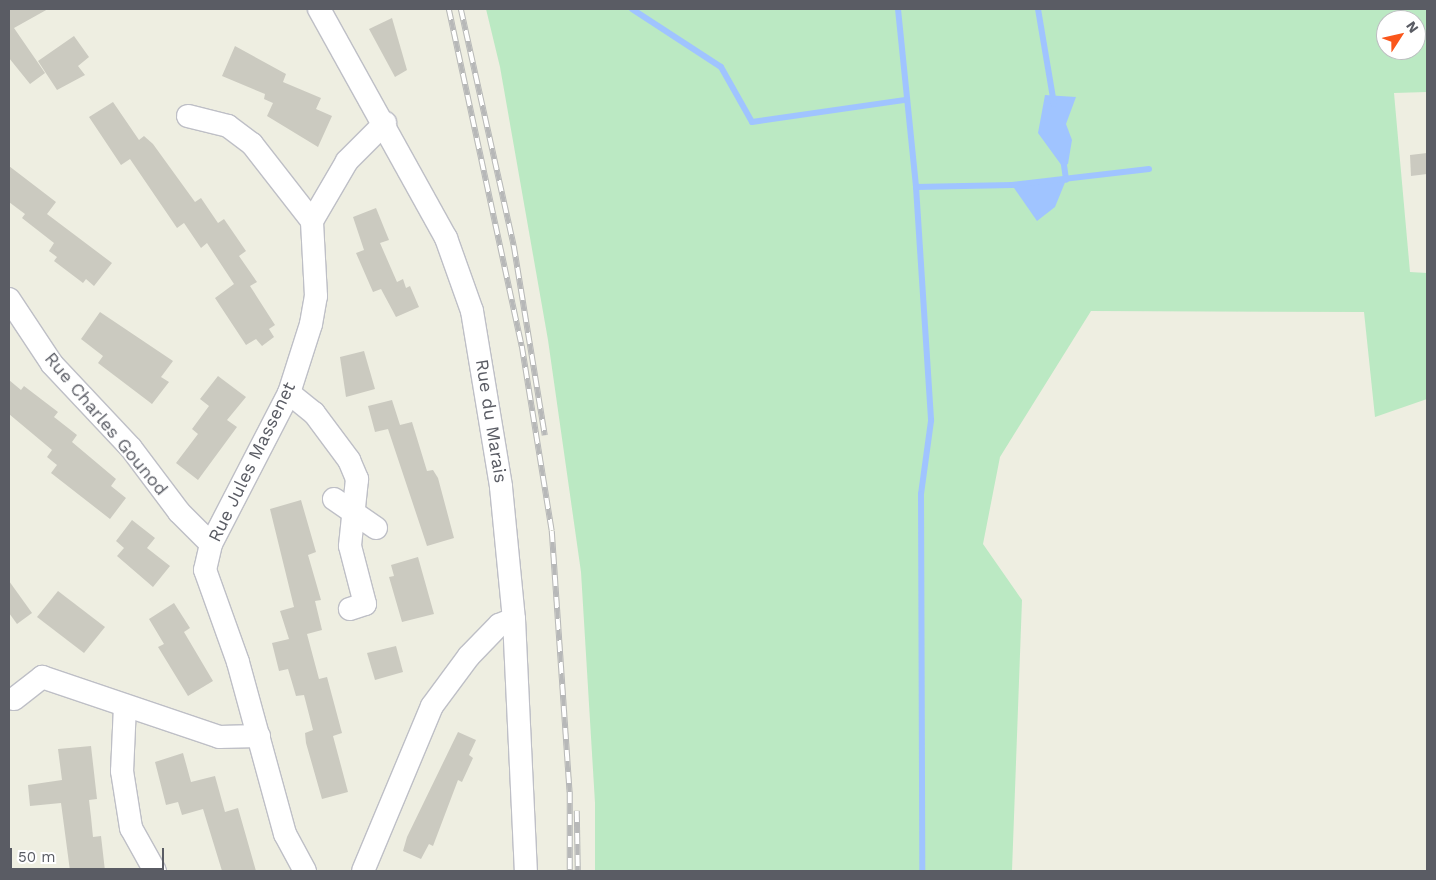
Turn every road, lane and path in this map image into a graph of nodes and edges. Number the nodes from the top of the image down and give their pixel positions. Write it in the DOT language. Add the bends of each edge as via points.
graph roads {
  1 [pos="319,9"];
  2 [pos="188,116"];
  3 [pos="385,123"];
  4 [pos="312,221"];
  5 [pos="9,298"];
  6 [pos="289,393"];
  7 [pos="334,499"];
  8 [pos="354,512"];
  9 [pos="376,528"];
  10 [pos="211,544"];
  11 [pos="350,609"];
  12 [pos="514,619"];
  13 [pos="14,699"];
  14 [pos="125,706"];
  15 [pos="259,736"];
  16 [pos="155,871"];
  17 [pos="305,871"];
  18 [pos="363,871"];
  19 [pos="526,871"];
  1 -- 3 [label="street, Rue du Marais"];
  2 -- 4 [label="street" via="228,126 252,144"];
  3 -- 4 [label="street" via="347,161"];
  3 -- 12 [label="street, Rue du Marais" via="446,238 472,311 501,487"];
  4 -- 6 [label="street, Rue Jules Massenet" via="316,296 311,324"];
  5 -- 10 [label="street, Rue Charles Gounod" via="52,364 131,448 179,512"];
  6 -- 8 [label="street" via="314,413 349,460 357,479"];
  6 -- 10 [label="street, Rue Jules Massenet"];
  7 -- 8 [label="street"];
  8 -- 9 [label="street"];
  8 -- 11 [label="street" via="350,546 365,604"];
  10 -- 15 [label="street, Rue Jules Massenet" via="205,570"];
  12 -- 18 [label="street" via="499,625 469,656 432,706"];
  12 -- 19 [label="street, Rue du Marais"];
  13 -- 14 [label="street" via="42,677"];
  14 -- 15 [label="street" via="219,737"];
  14 -- 16 [label="street" via="122,771 131,828"];
  15 -- 17 [label="street, Rue Jules Massenet" via="285,834"];
}
